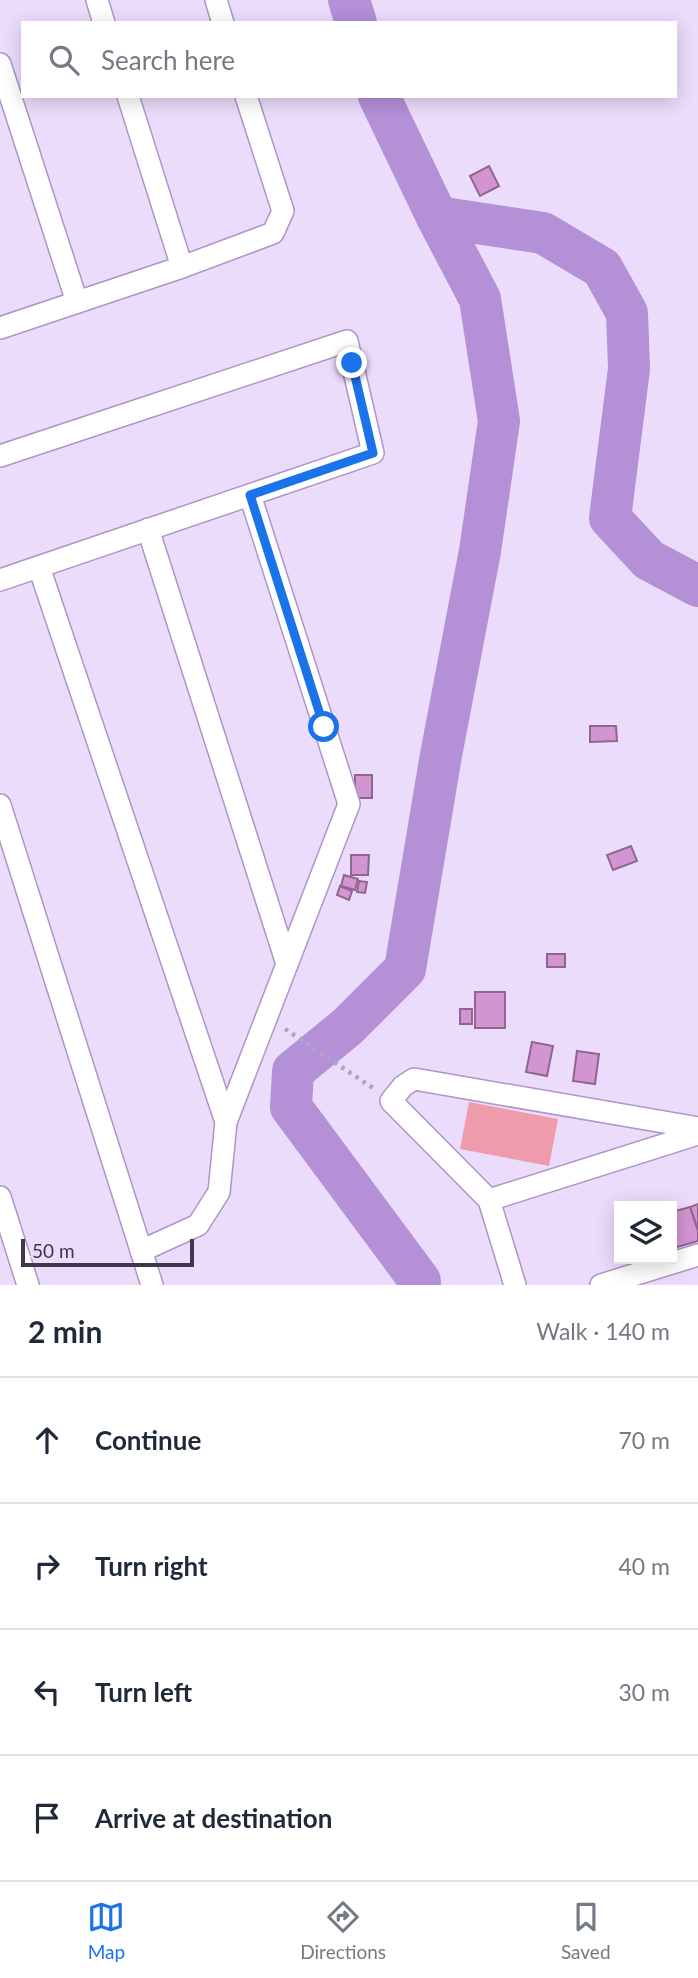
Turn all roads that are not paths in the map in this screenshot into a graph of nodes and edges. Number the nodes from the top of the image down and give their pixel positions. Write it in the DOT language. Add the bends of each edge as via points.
graph roads {
  1 [pos="97,0"];
  2 [pos="216,0"];
  3 [pos="103,21"];
  4 [pos="222,21"];
  5 [pos="0,64"];
  6 [pos="129,98"];
  7 [pos="248,98"];
  8 [pos="182,267"];
  9 [pos="77,302"];
  10 [pos="0,328"];
  11 [pos="0,456"];
  12 [pos="250,495"];
  13 [pos="148,529"];
  14 [pos="38,567"];
  15 [pos="0,580"];
  16 [pos="0,805"];
  17 [pos="287,964"];
  18 [pos="226,1122"];
  19 [pos="698,1128"];
  20 [pos="698,1134"];
  21 [pos="0,1197"];
  22 [pos="489,1200"];
  23 [pos="141,1251"];
  24 [pos="698,1255"];
  25 [pos="28,1285"];
  26 [pos="152,1285"];
  27 [pos="515,1285"];
  28 [pos="600,1285"];
  1 -- 3 [label="street"];
  2 -- 4 [label="street"];
  5 -- 9 [label="street"];
  6 -- 8 [label="street"];
  7 -- 8 [label="street" via="283,211 273,233"];
  8 -- 9 [label="street"];
  9 -- 10 [label="street"];
  11 -- 12 [label="street" via="347,341 373,453"];
  12 -- 13 [label="street"];
  12 -- 17 [label="street" via="349,804"];
  13 -- 14 [label="street"];
  13 -- 17 [label="street"];
  14 -- 15 [label="street"];
  14 -- 18 [label="street"];
  16 -- 23 [label="street"];
  17 -- 18 [label="street"];
  18 -- 23 [label="street" via="219,1192 198,1225"];
  19 -- 22 [label="street" via="414,1079 403,1086 391,1101"];
  20 -- 22 [label="street"];
  21 -- 25 [label="street"];
  22 -- 27 [label="street"];
  23 -- 26 [label="street"];
  24 -- 28 [label="street"];
}
